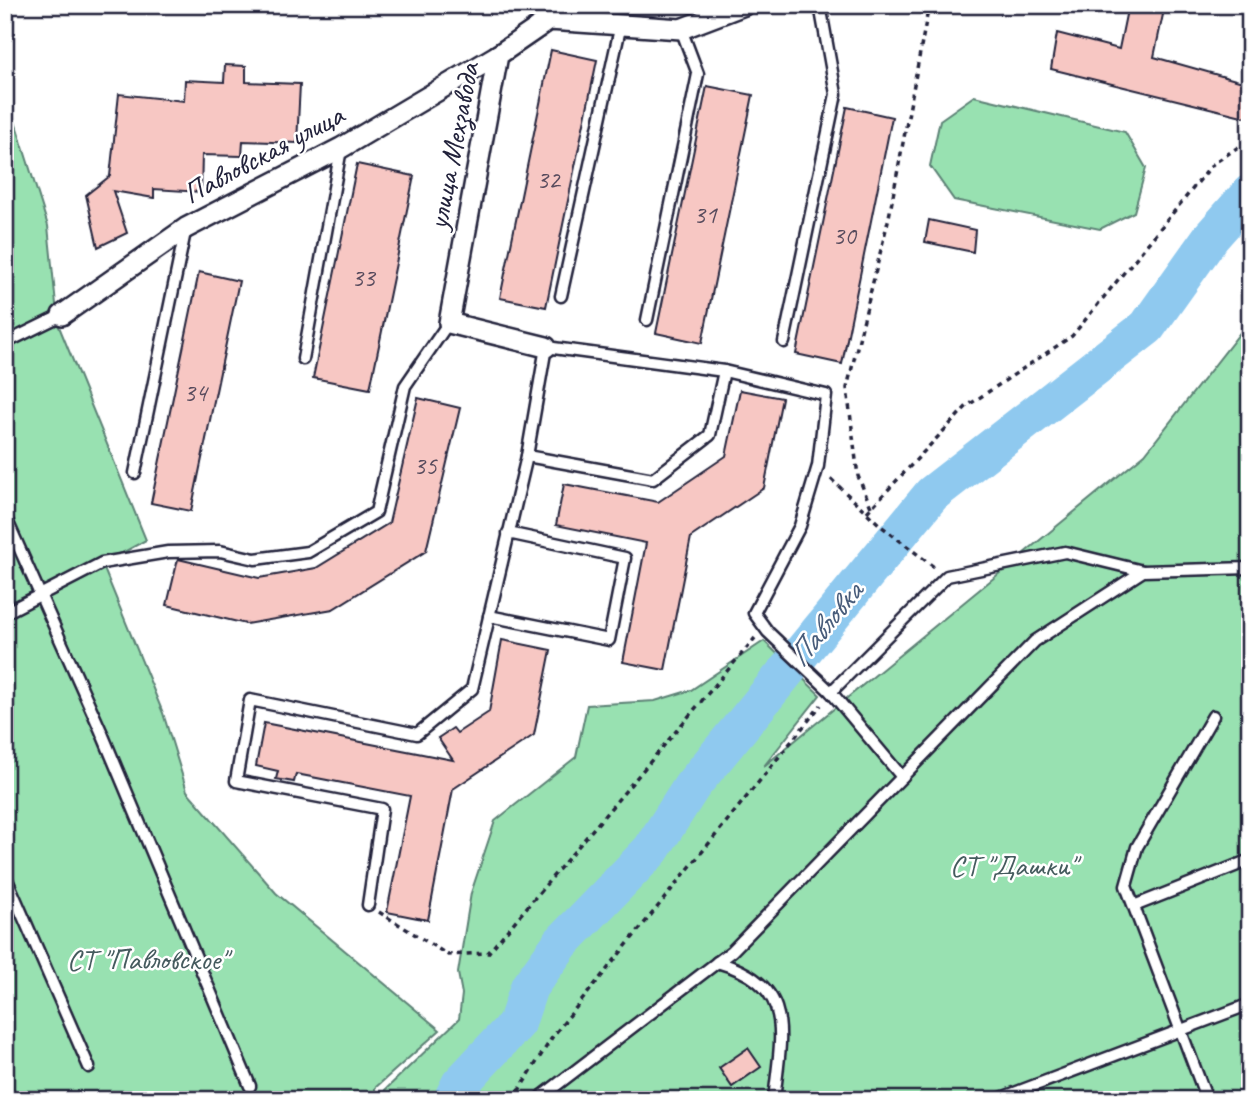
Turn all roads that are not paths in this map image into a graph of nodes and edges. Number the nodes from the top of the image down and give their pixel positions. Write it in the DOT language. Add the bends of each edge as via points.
graph roads {
  1 [pos="744,5"];
  2 [pos="820,5"];
  3 [pos="621,24"];
  4 [pos="681,29"];
  5 [pos="498,55"];
  6 [pos="341,148"];
  7 [pos="186,228"];
  8 [pos="561,296"];
  9 [pos="62,315"];
  10 [pos="647,320"];
  11 [pos="449,323"];
  12 [pos="784,342"];
  13 [pos="5,343"];
  14 [pos="546,347"];
  15 [pos="303,359"];
  16 [pos="724,371"];
  17 [pos="527,456"];
  18 [pos="135,473"];
  19 [pos="5,516"];
  20 [pos="508,533"];
  21 [pos="1250,568"];
  22 [pos="1143,571"];
  23 [pos="40,597"];
  24 [pos="5,613"];
  25 [pos="489,616"];
  26 [pos="831,692"];
  27 [pos="1213,716"];
  28 [pos="902,777"];
  29 [pos="1250,860"];
  30 [pos="5,875"];
  31 [pos="368,905"];
  32 [pos="1134,906"];
  33 [pos="717,962"];
  34 [pos="1250,1004"];
  35 [pos="1179,1029"];
  36 [pos="89,1067"];
  37 [pos="250,1086"];
  38 [pos="537,1100"];
  39 [pos="774,1100"];
  40 [pos="996,1100"];
  41 [pos="1207,1100"];
  1 -- 4 [label="street, улица Мехзавода"];
  2 -- 12 [label="lane" via="836,94"];
  3 -- 4 [label="street, улица Мехзавода"];
  3 -- 5 [label="street, улица Мехзавода" via="549,20"];
  3 -- 8 [label="lane"];
  4 -- 10 [label="lane" via="698,74"];
  5 -- 6 [label="street, Павловская улица"];
  5 -- 11 [label="street, улица Мехзавода"];
  6 -- 7 [label="street, Павловская улица"];
  6 -- 15 [label="lane"];
  7 -- 9 [label="street, Павловская улица"];
  7 -- 18 [label="lane"];
  9 -- 13 [label="lane"];
  11 -- 14 [label="street"];
  11 -- 23 [label="lane" via="405,386 376,512 308,552 255,559 220,551 168,552 102,563"];
  14 -- 16 [label="lane"];
  14 -- 17 [label="lane"];
  16 -- 17 [label="lane" via="710,435 653,479"];
  16 -- 26 [label="lane" via="826,395 818,466 800,526 754,613"];
  17 -- 20 [label="lane"];
  19 -- 23 [label="lane"];
  20 -- 25 [label="lane"];
  20 -- 25 [label="lane" via="625,558 609,640"];
  21 -- 22 [label="lane"];
  22 -- 26 [label="lane" via="1065,552 947,576"];
  22 -- 28 [label="lane" via="1035,641"];
  23 -- 24 [label="lane"];
  23 -- 37 [label="lane"];
  25 -- 31 [label="lane" via="472,690 417,734 250,699 236,781 382,809"];
  26 -- 28 [label="lane"];
  27 -- 32 [label="lane" via="1137,847 1126,886"];
  28 -- 33 [label="lane"];
  29 -- 32 [label="lane"];
  30 -- 36 [label="lane"];
  32 -- 35 [label="lane"];
  33 -- 38 [label="lane"];
  33 -- 39 [label="lane" via="756,979 771,993 780,1014"];
  34 -- 35 [label="lane"];
  35 -- 40 [label="lane"];
  35 -- 41 [label="lane"];
}
